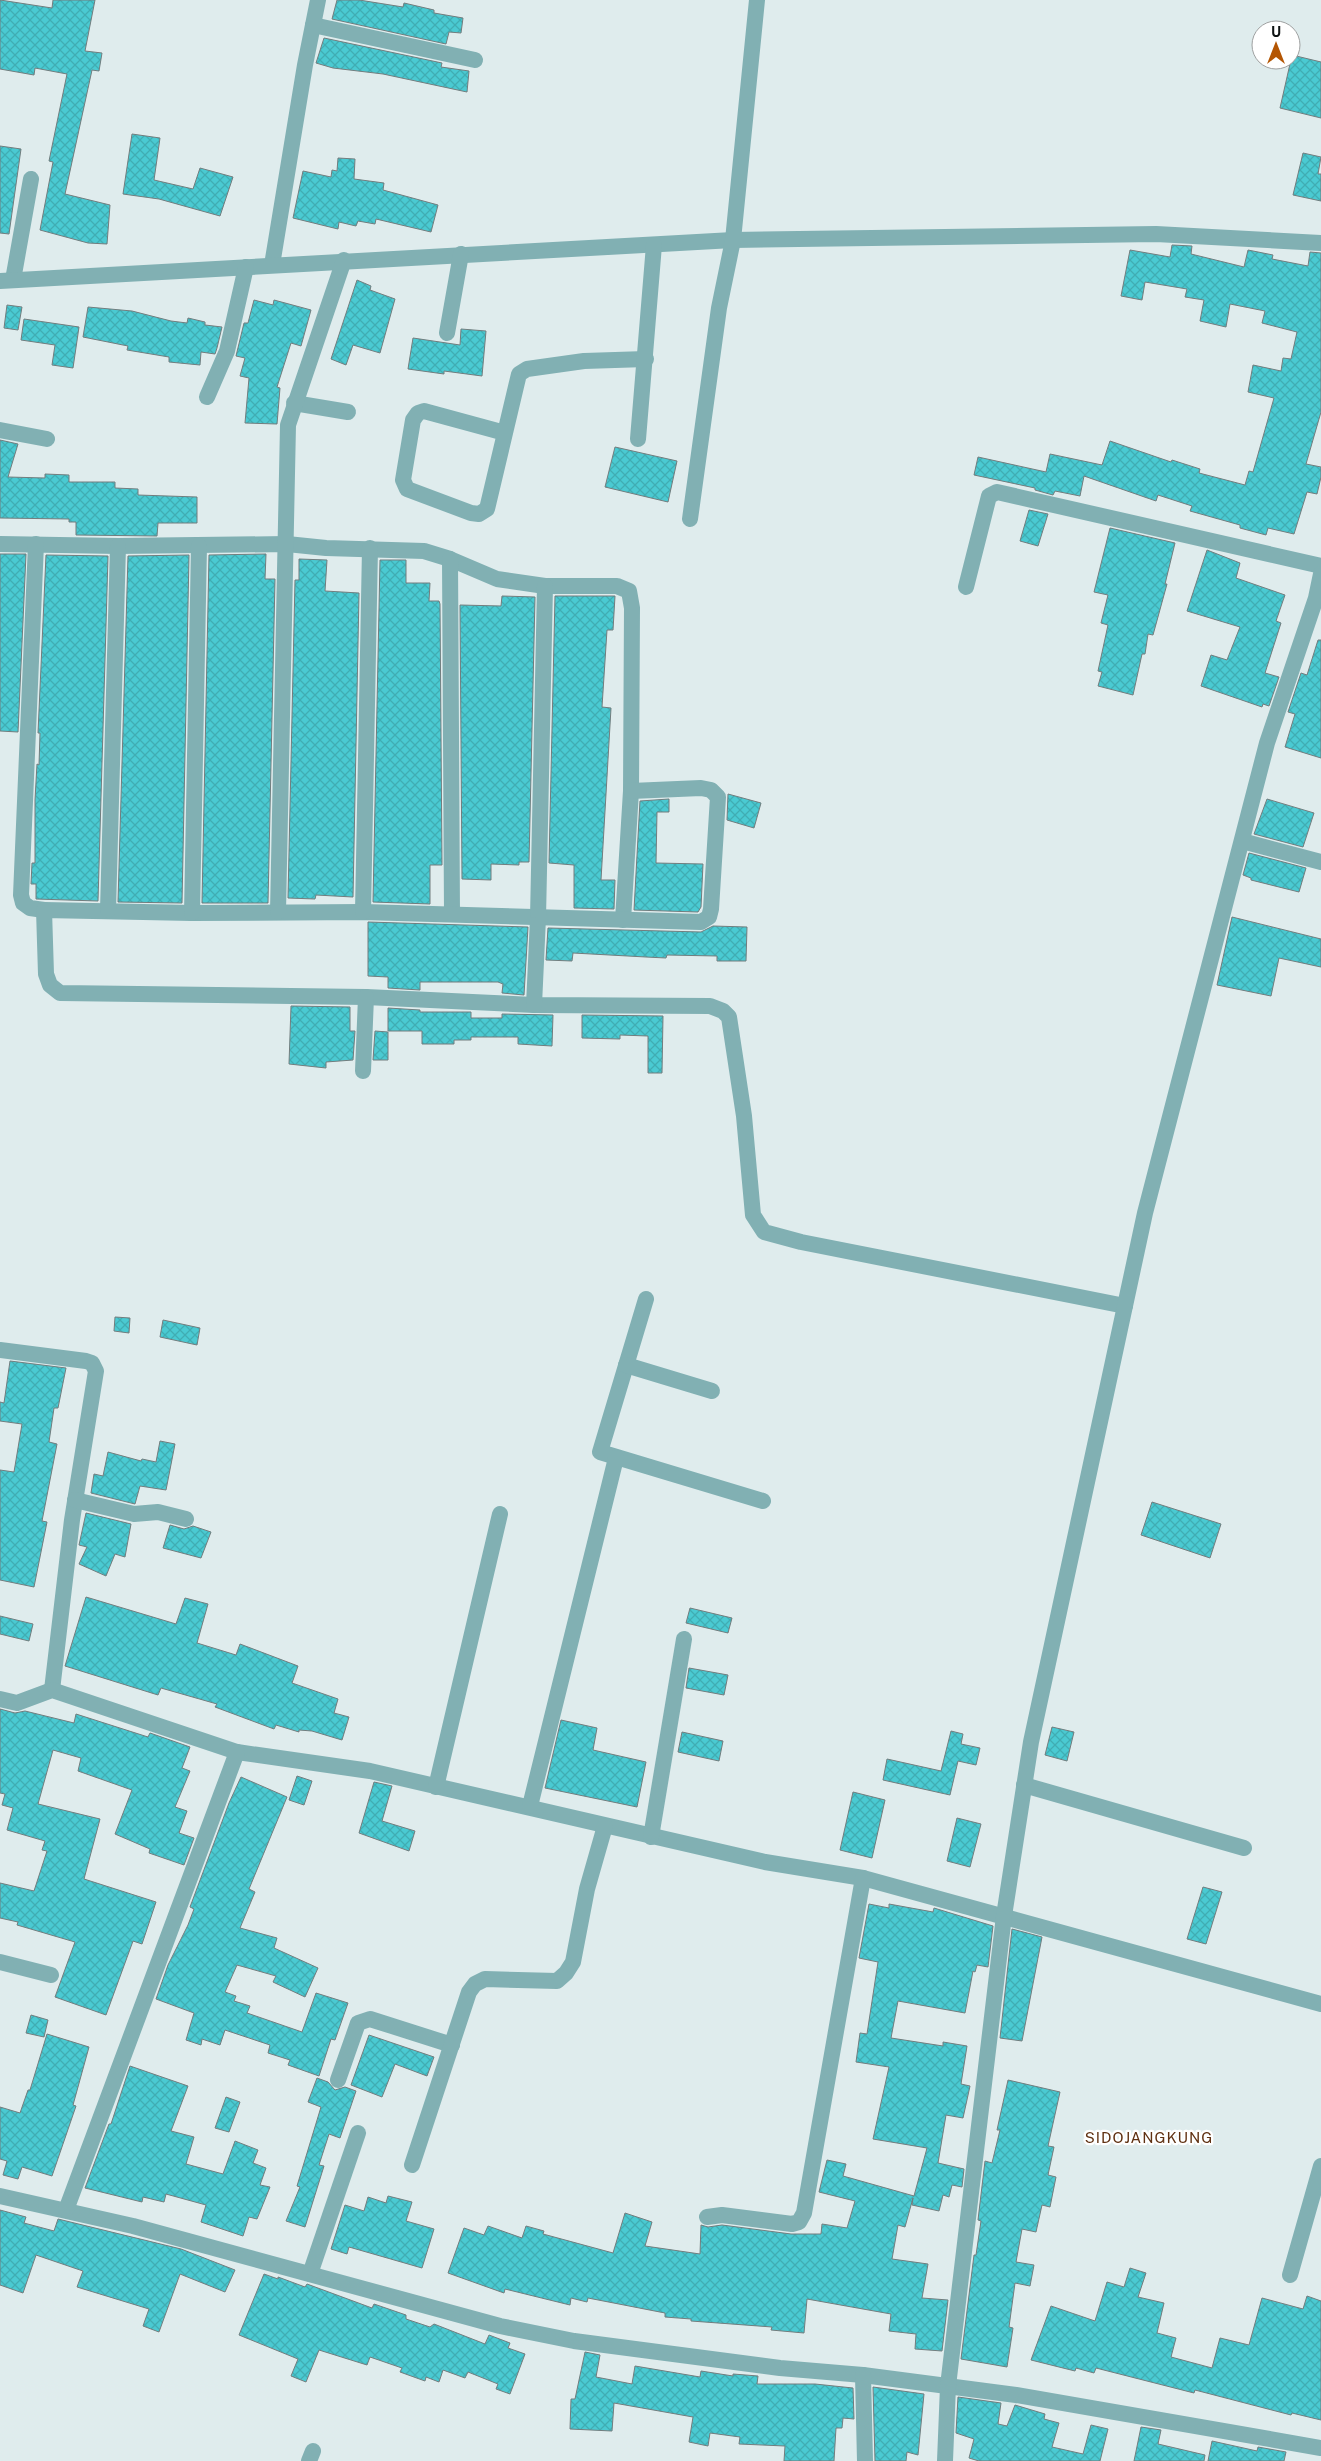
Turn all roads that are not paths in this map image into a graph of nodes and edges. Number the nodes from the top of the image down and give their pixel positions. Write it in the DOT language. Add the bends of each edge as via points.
graph roads {
  1 [pos="318,0"];
  2 [pos="757,0"];
  3 [pos="313,25"];
  4 [pos="475,60"];
  5 [pos="31,178"];
  6 [pos="733,240"];
  7 [pos="1321,243"];
  8 [pos="654,245"];
  9 [pos="461,254"];
  10 [pos="344,260"];
  11 [pos="272,265"];
  12 [pos="246,267"];
  13 [pos="6,281"];
  14 [pos="447,333"];
  15 [pos="646,359"];
  16 [pos="207,397"];
  17 [pos="294,403"];
  18 [pos="348,412"];
  19 [pos="0,430"];
  20 [pos="505,433"];
  21 [pos="47,439"];
  22 [pos="638,439"];
  23 [pos="690,519"];
  24 [pos="0,544"];
  25 [pos="36,544"];
  26 [pos="287,544"];
  27 [pos="118,546"];
  28 [pos="199,546"];
  29 [pos="370,548"];
  30 [pos="450,559"];
  31 [pos="1321,566"];
  32 [pos="1321,574"];
  33 [pos="545,586"];
  34 [pos="966,587"];
  35 [pos="1318,599"];
  36 [pos="631,791"];
  37 [pos="1242,841"];
  38 [pos="1321,862"];
  39 [pos="44,910"];
  40 [pos="108,910"];
  41 [pos="278,912"];
  42 [pos="363,912"];
  43 [pos="192,913"];
  44 [pos="452,914"];
  45 [pos="538,918"];
  46 [pos="623,920"];
  47 [pos="366,997"];
  48 [pos="534,1005"];
  49 [pos="363,1071"];
  50 [pos="646,1299"];
  51 [pos="1125,1306"];
  52 [pos="0,1350"];
  53 [pos="626,1365"];
  54 [pos="712,1391"];
  55 [pos="616,1458"];
  56 [pos="75,1500"];
  57 [pos="763,1501"];
  58 [pos="500,1514"];
  59 [pos="186,1519"];
  60 [pos="684,1640"];
  61 [pos="52,1690"];
  62 [pos="0,1699"];
  63 [pos="237,1752"];
  64 [pos="1024,1785"];
  65 [pos="436,1786"];
  66 [pos="530,1806"];
  67 [pos="605,1826"];
  68 [pos="651,1837"];
  69 [pos="1244,1848"];
  70 [pos="863,1878"];
  71 [pos="1004,1916"];
  72 [pos="0,1962"];
  73 [pos="51,1974"];
  74 [pos="1321,2004"];
  75 [pos="452,2045"];
  76 [pos="338,2080"];
  77 [pos="358,2133"];
  78 [pos="412,2165"];
  79 [pos="1321,2166"];
  80 [pos="0,2196"];
  81 [pos="66,2210"];
  82 [pos="707,2217"];
  83 [pos="310,2274"];
  84 [pos="1290,2275"];
  85 [pos="863,2376"];
  86 [pos="948,2386"];
  87 [pos="1321,2448"];
  88 [pos="865,2461"];
  89 [pos="945,2461"];
  1 -- 3 [label="street"];
  2 -- 6 [label="street"];
  3 -- 4 [label="street"];
  3 -- 11 [label="street"];
  5 -- 13 [label="street"];
  6 -- 7 [label="street" via="1156,234"];
  6 -- 8 [label="street"];
  6 -- 23 [label="street" via="719,308"];
  8 -- 9 [label="street"];
  8 -- 15 [label="street"];
  9 -- 10 [label="street"];
  9 -- 14 [label="street"];
  10 -- 11 [label="street"];
  10 -- 17 [label="street"];
  11 -- 12 [label="street"];
  12 -- 13 [label="street"];
  12 -- 16 [label="street" via="226,351"];
  15 -- 20 [label="street" via="584,361 526,369 519,374"];
  15 -- 22 [label="street"];
  17 -- 18 [label="street"];
  17 -- 26 [label="street" via="288,425"];
  19 -- 21 [label="street"];
  20 -- 20 [label="street" via="487,509 479,514 407,488 403,480 413,420 418,413 424,411"];
  24 -- 25 [label="street"];
  25 -- 27 [label="street"];
  25 -- 39 [label="street" via="21,895 23,903 30,908"];
  26 -- 28 [label="street"];
  26 -- 29 [label="street"];
  26 -- 41 [label="street"];
  27 -- 28 [label="street"];
  27 -- 40 [label="street"];
  28 -- 43 [label="street"];
  29 -- 30 [label="street" via="424,551"];
  29 -- 42 [label="street"];
  30 -- 33 [label="street" via="497,580"];
  30 -- 44 [label="street"];
  31 -- 34 [label="street" via="997,492 989,496"];
  32 -- 35 [label="street"];
  33 -- 36 [label="street" via="617,586 629,591 632,608"];
  33 -- 45 [label="street"];
  35 -- 37 [label="street" via="1266,743"];
  36 -- 46 [label="street"];
  36 -- 46 [label="street" via="701,788 711,790 718,797 712,900 709,917 701,922"];
  37 -- 38 [label="street"];
  37 -- 51 [label="street" via="1145,1213"];
  39 -- 40 [label="street"];
  39 -- 47 [label="street" via="46,974 50,985 60,993"];
  40 -- 43 [label="street"];
  41 -- 42 [label="street"];
  41 -- 43 [label="street"];
  42 -- 44 [label="street"];
  44 -- 45 [label="street"];
  45 -- 46 [label="street"];
  45 -- 48 [label="street"];
  47 -- 48 [label="street"];
  47 -- 49 [label="street"];
  48 -- 51 [label="street" via="710,1006 723,1011 729,1017 744,1116 753,1215 764,1232"];
  50 -- 53 [label="street"];
  51 -- 64 [label="street"];
  52 -- 56 [label="street" via="92,1363 96,1371"];
  53 -- 54 [label="street"];
  53 -- 55 [label="street" via="600,1452"];
  55 -- 57 [label="street"];
  55 -- 66 [label="street"];
  56 -- 59 [label="street" via="134,1514 158,1512"];
  56 -- 61 [label="street"];
  58 -- 65 [label="street"];
  60 -- 68 [label="street"];
  61 -- 62 [label="street" via="17,1702"];
  61 -- 63 [label="street"];
  63 -- 65 [label="street" via="370,1771"];
  63 -- 81 [label="street"];
  64 -- 69 [label="street"];
  64 -- 71 [label="street"];
  65 -- 66 [label="street"];
  66 -- 67 [label="street"];
  67 -- 68 [label="street"];
  67 -- 75 [label="street" via="587,1889 573,1962 566,1973 557,1981 485,1979 475,1984 469,1992"];
  68 -- 70 [label="street" via="764,1862"];
  70 -- 71 [label="street"];
  70 -- 82 [label="street" via="804,2214 799,2222 792,2224 722,2215"];
  71 -- 74 [label="street"];
  71 -- 86 [label="street"];
  72 -- 73 [label="street"];
  75 -- 76 [label="street" via="370,2019 363,2020 358,2023"];
  75 -- 78 [label="street"];
  77 -- 83 [label="street"];
  79 -- 84 [label="street"];
  80 -- 81 [label="street"];
  81 -- 83 [label="street"];
  83 -- 85 [label="street" via="500,2326 574,2341"];
  85 -- 86 [label="street"];
  85 -- 88 [label="street"];
  86 -- 87 [label="street"];
  86 -- 89 [label="street"];
}
